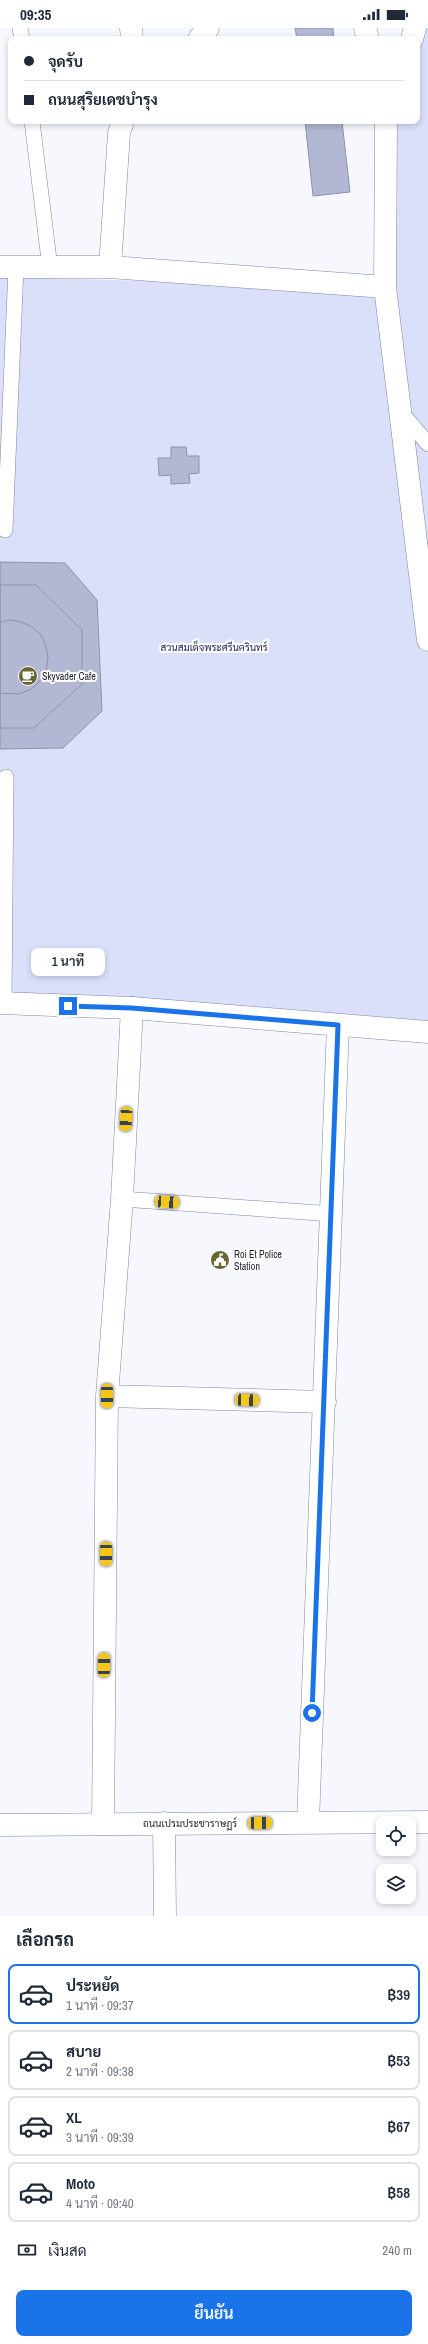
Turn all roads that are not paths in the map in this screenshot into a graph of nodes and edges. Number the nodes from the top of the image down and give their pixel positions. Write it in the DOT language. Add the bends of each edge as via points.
graph roads {
  1 [pos="208,28"];
  2 [pos="201,36"];
  3 [pos="32,124"];
  4 [pos="122,124"];
  5 [pos="386,124"];
  6 [pos="8,267"];
  7 [pos="110,267"];
  8 [pos="50,268"];
  9 [pos="385,287"];
  10 [pos="400,411"];
  11 [pos="428,444"];
  12 [pos="5,530"];
  13 [pos="428,640"];
  14 [pos="6,777"];
  15 [pos="2,1003"];
  16 [pos="132,1008"];
  17 [pos="338,1025"];
  18 [pos="428,1032"];
  19 [pos="122,1199"];
  20 [pos="333,1214"];
  21 [pos="107,1396"];
  22 [pos="325,1402"];
  23 [pos="308,1822"];
  24 [pos="428,1822"];
  25 [pos="164,1823"];
  26 [pos="103,1824"];
  27 [pos="0,1825"];
  28 [pos="165,1916"];
  1 -- 2 [label="street"];
  3 -- 8 [label="lane"];
  4 -- 7 [label="street" via="119,133"];
  5 -- 9 [label="street"];
  6 -- 8 [label="street"];
  6 -- 12 [label="lane"];
  7 -- 8 [label="street"];
  7 -- 9 [label="street"];
  9 -- 10 [label="street"];
  10 -- 11 [label="lane"];
  10 -- 13 [label="street"];
  14 -- 15 [label="lane"];
  15 -- 16 [label="street"];
  16 -- 17 [label="street"];
  16 -- 19 [label="street"];
  17 -- 18 [label="street"];
  17 -- 20 [label="street"];
  19 -- 20 [label="lane"];
  19 -- 21 [label="street"];
  20 -- 22 [label="street"];
  21 -- 22 [label="street"];
  21 -- 26 [label="street"];
  22 -- 23 [label="street"];
  23 -- 24 [label="street, ถนนเปรมประชาราษฏร์"];
  23 -- 25 [label="street, ถนนเปรมประชาราษฏร์"];
  25 -- 26 [label="street, ถนนเปรมประชาราษฏร์"];
  25 -- 28 [label="street"];
  26 -- 27 [label="street, ถนนเปรมประชาราษฏร์"];
}
